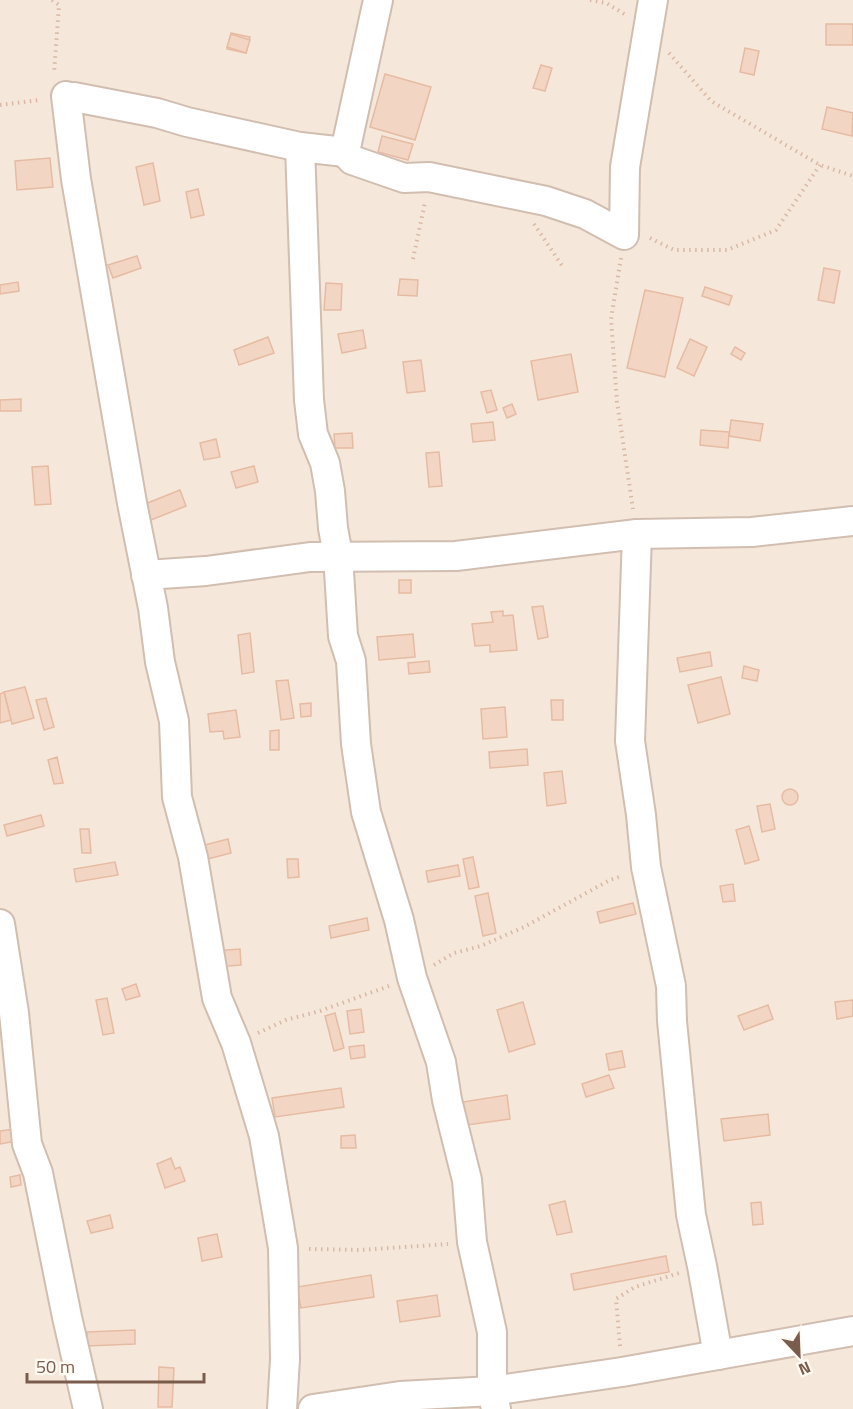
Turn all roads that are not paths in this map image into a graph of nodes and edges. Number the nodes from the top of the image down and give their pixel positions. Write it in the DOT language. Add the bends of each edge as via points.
graph roads {
  1 [pos="378,0"];
  2 [pos="653,0"];
  3 [pos="300,147"];
  4 [pos="345,152"];
  5 [pos="853,520"];
  6 [pos="637,534"];
  7 [pos="338,555"];
  8 [pos="146,575"];
  9 [pos="0,924"];
  10 [pos="853,1331"];
  11 [pos="718,1355"];
  12 [pos="494,1400"];
  13 [pos="88,1409"];
  14 [pos="282,1409"];
  15 [pos="313,1409"];
  1 -- 4 [label="street"];
  2 -- 4 [label="street" via="625,167 624,235 585,214 546,201 429,177 404,178 352,160"];
  3 -- 4 [label="street"];
  3 -- 7 [label="street" via="309,400 313,434 330,491"];
  3 -- 8 [label="street" via="157,112 64,97"];
  5 -- 6 [label="street" via="752,532"];
  6 -- 7 [label="street" via="456,556"];
  6 -- 11 [label="street" via="630,741 646,867 671,986 691,1215"];
  7 -- 8 [label="street"];
  7 -- 12 [label="street" via="366,812 412,978 441,1062 467,1180 472,1242 492,1332"];
  8 -- 14 [label="street" via="174,721 177,797 194,857 217,998 236,1043 264,1136 283,1248"];
  9 -- 13 [label="street" via="14,1013 27,1144 38,1173"];
  10 -- 11 [label="street"];
  11 -- 12 [label="street"];
  12 -- 15 [label="street" via="400,1396"];
}
